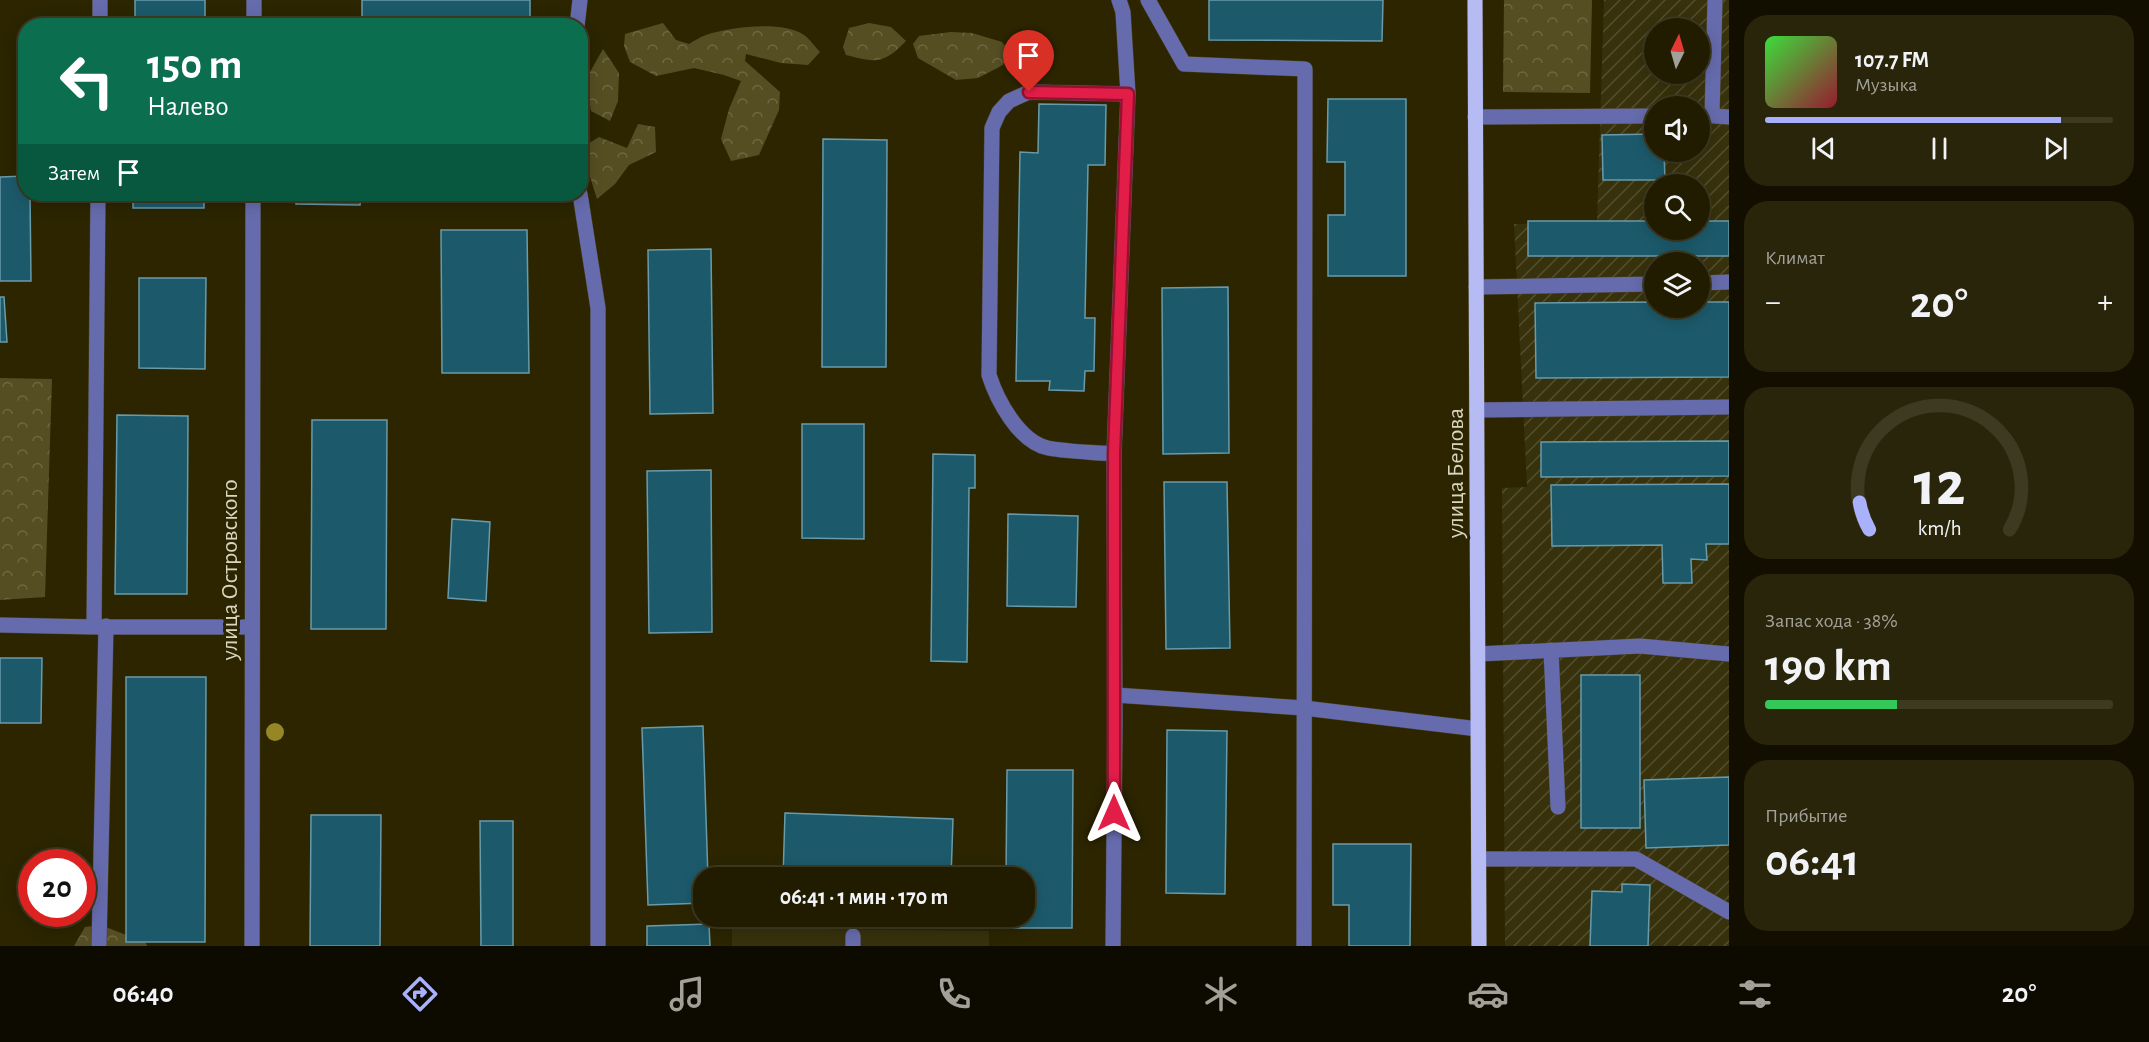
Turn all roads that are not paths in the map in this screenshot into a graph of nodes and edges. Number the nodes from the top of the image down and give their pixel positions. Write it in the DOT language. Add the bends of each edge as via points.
graph roads {
  1 [pos="100,0"];
  2 [pos="254,0"];
  3 [pos="580,0"];
  4 [pos="1119,0"];
  5 [pos="1148,0"];
  6 [pos="1475,0"];
  7 [pos="1715,0"];
  8 [pos="100,18"];
  9 [pos="254,18"];
  10 [pos="578,18"];
  11 [pos="1128,94"];
  12 [pos="1707,96"];
  13 [pos="1710,115"];
  14 [pos="1644,116"];
  15 [pos="1475,117"];
  16 [pos="1729,117"];
  17 [pos="98,201"];
  18 [pos="253,201"];
  19 [pos="581,201"];
  20 [pos="1729,282"];
  21 [pos="1710,283"];
  22 [pos="1644,284"];
  23 [pos="1476,287"];
  24 [pos="1729,407"];
  25 [pos="1477,410"];
  26 [pos="1114,454"];
  27 [pos="0,625"];
  28 [pos="100,626"];
  29 [pos="251,627"];
  30 [pos="1551,650"];
  31 [pos="1478,654"];
  32 [pos="1729,654"];
  33 [pos="1115,695"];
  34 [pos="1304,708"];
  35 [pos="1478,729"];
  36 [pos="1558,807"];
  37 [pos="1479,859"];
  38 [pos="1729,912"];
  39 [pos="99,946"];
  40 [pos="252,946"];
  41 [pos="598,946"];
  42 [pos="1113,946"];
  43 [pos="1304,946"];
  44 [pos="1479,946"];
  1 -- 8 [label="street"];
  2 -- 9 [label="street"];
  3 -- 10 [label="street"];
  4 -- 11 [label="street"];
  5 -- 34 [label="street" via="1184,64 1305,69"];
  6 -- 15 [label="main road, улица Белова"];
  7 -- 12 [label="street"];
  11 -- 26 [label="street"];
  11 -- 26 [label="street" via="1029,92 1009,100 992,128 989,375 995,396 1015,425 1046,448"];
  13 -- 16 [label="street"];
  14 -- 15 [label="street"];
  15 -- 23 [label="main road, улица Белова"];
  17 -- 28 [label="street"];
  18 -- 29 [label="street, улица Островского"];
  19 -- 41 [label="street" via="598,308"];
  20 -- 21 [label="street"];
  22 -- 23 [label="street"];
  23 -- 25 [label="main road, улица Белова"];
  24 -- 25 [label="street"];
  25 -- 31 [label="main road, улица Белова"];
  26 -- 33 [label="street"];
  27 -- 28 [label="street"];
  28 -- 29 [label="street"];
  28 -- 39 [label="street"];
  29 -- 40 [label="street, улица Островского"];
  30 -- 31 [label="street"];
  30 -- 32 [label="street" via="1640,646"];
  30 -- 36 [label="street"];
  31 -- 35 [label="main road, улица Белова"];
  33 -- 34 [label="street"];
  33 -- 42 [label="street"];
  34 -- 35 [label="street"];
  34 -- 43 [label="street"];
  35 -- 37 [label="main road, улица Белова"];
  37 -- 38 [label="street" via="1636,859"];
  37 -- 44 [label="main road, улица Белова"];
}
